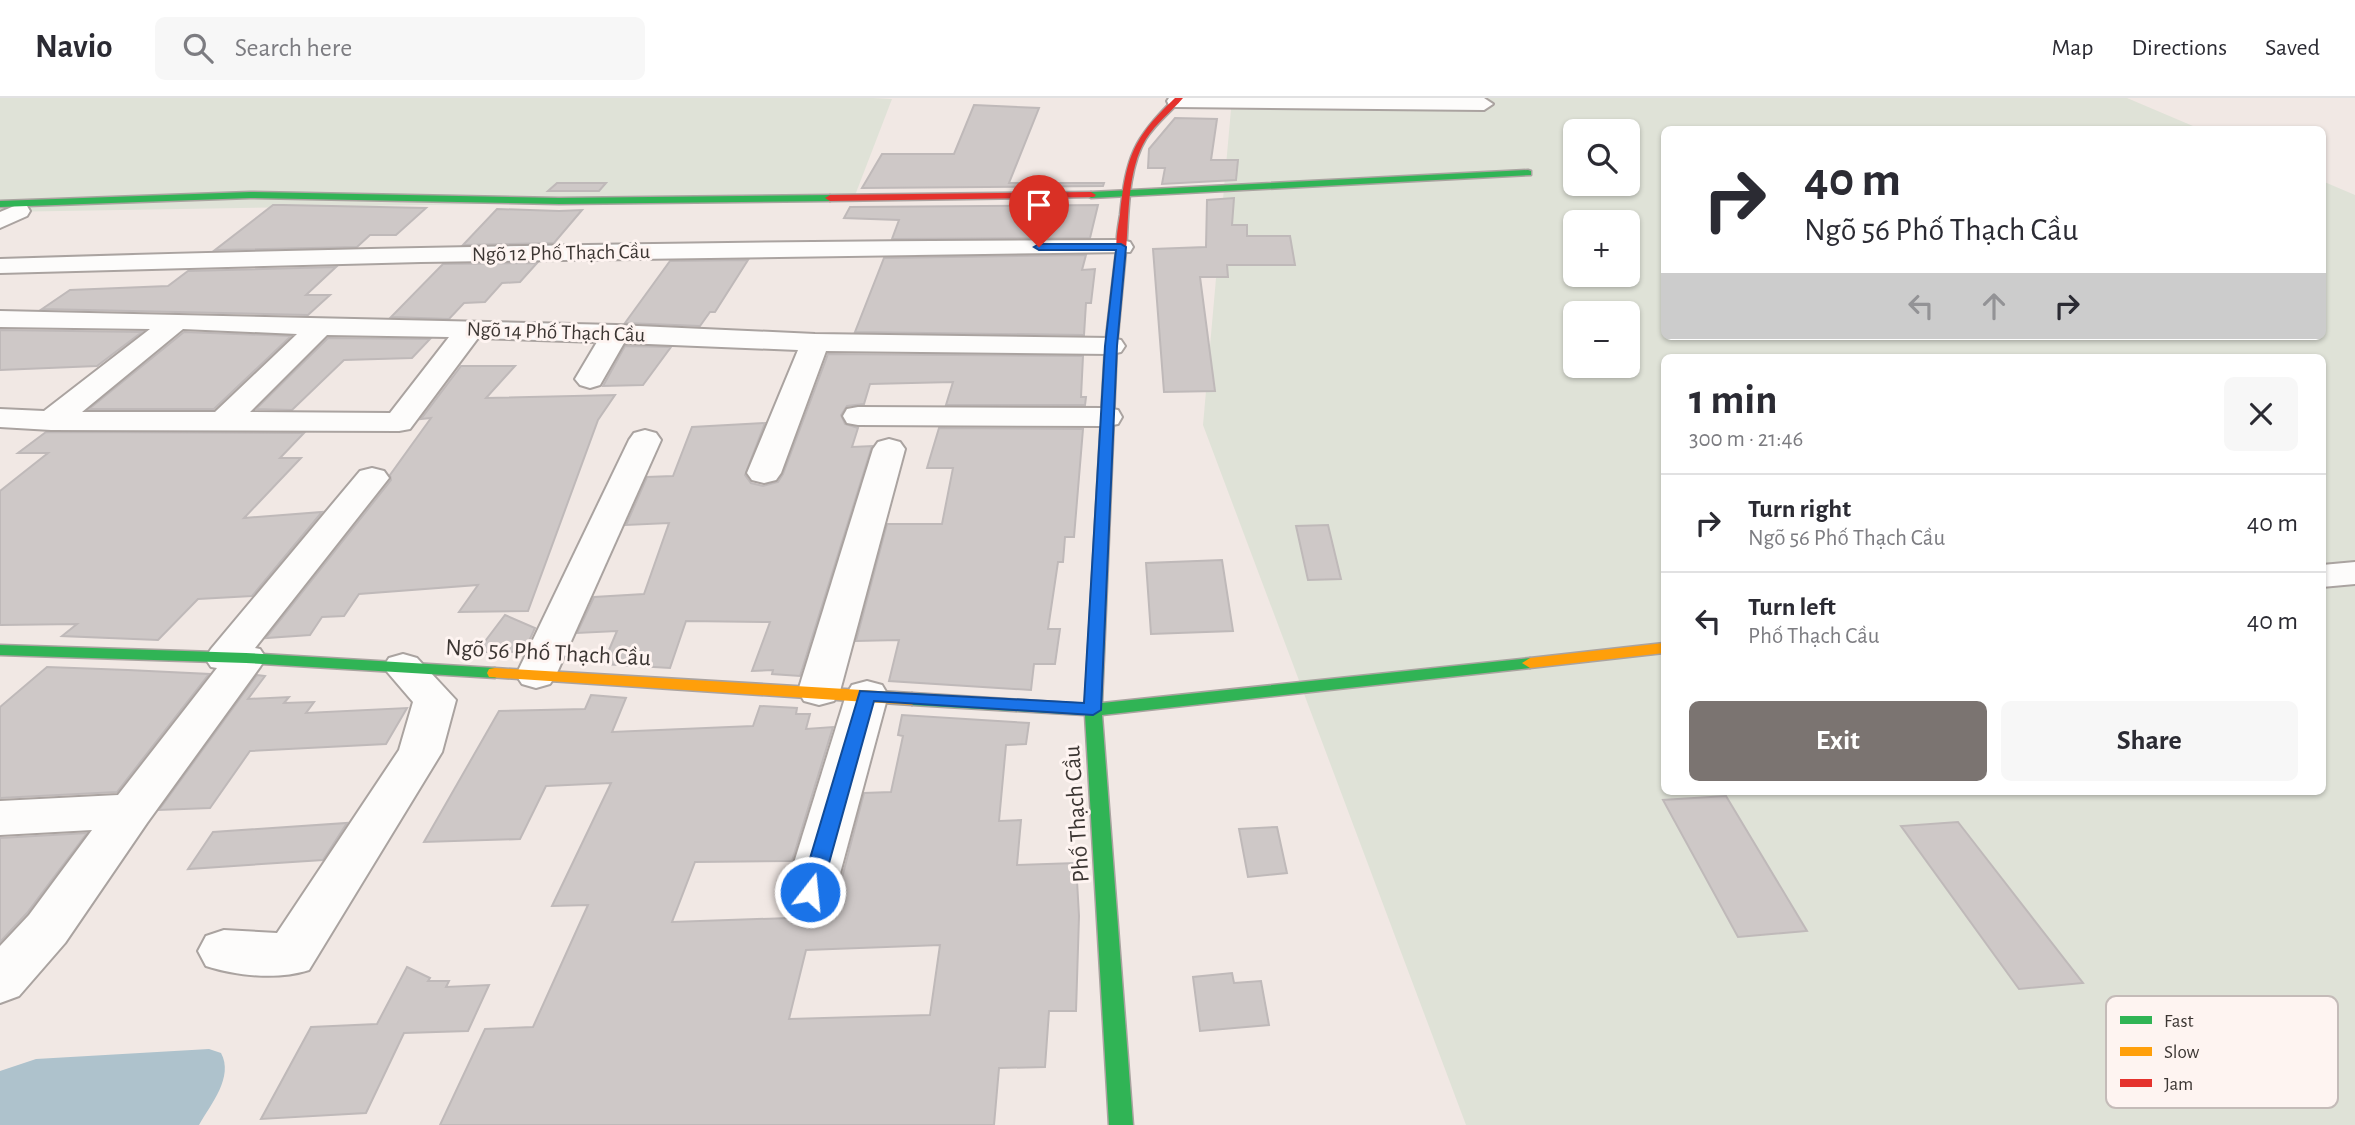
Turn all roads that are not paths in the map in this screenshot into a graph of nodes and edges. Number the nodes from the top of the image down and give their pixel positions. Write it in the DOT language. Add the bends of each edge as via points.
graph roads {
  1 [pos="1177,99"];
  2 [pos="1484,104"];
  3 [pos="1528,173"];
  4 [pos="1127,195"];
  5 [pos="6,212"];
  6 [pos="1121,247"];
  7 [pos="0,266"];
  8 [pos="0,319"];
  9 [pos="177,321"];
  10 [pos="320,327"];
  11 [pos="470,329"];
  12 [pos="616,333"];
  13 [pos="815,342"];
  14 [pos="1111,346"];
  15 [pos="590,379"];
  16 [pos="858,416"];
  17 [pos="1107,417"];
  18 [pos="0,418"];
  19 [pos="51,421"];
  20 [pos="224,421"];
  21 [pos="645,440"];
  22 [pos="889,449"];
  23 [pos="764,473"];
  24 [pos="372,478"];
  25 [pos="2355,573"];
  26 [pos="2326,576"];
  27 [pos="1661,648"];
  28 [pos="0,650"];
  29 [pos="236,658"];
  30 [pos="403,667"];
  31 [pos="536,675"];
  32 [pos="819,691"];
  33 [pos="867,695"];
  34 [pos="1093,710"];
  35 [pos="131,811"];
  36 [pos="0,818"];
  37 [pos="810,892"];
  38 [pos="224,951"];
  39 [pos="0,981"];
  40 [pos="1121,1125"];
  1 -- 2 [label="street"];
  1 -- 4 [label="street, Phố Thạch Cầu" via="1137,148"];
  3 -- 4 [label="street"];
  4 -- 5 [label="street" via="559,201 250,195"];
  4 -- 6 [label="street, Phố Thạch Cầu"];
  6 -- 7 [label="street, Ngõ 12 Phố Thạch Cầu" via="199,259"];
  6 -- 14 [label="street, Phố Thạch Cầu"];
  8 -- 9 [label="street, Ngõ 14 Phố Thạch Cầu"];
  9 -- 10 [label="street, Ngõ 14 Phố Thạch Cầu"];
  9 -- 19 [label="street"];
  10 -- 11 [label="street, Ngõ 14 Phố Thạch Cầu"];
  10 -- 20 [label="street"];
  11 -- 12 [label="street, Ngõ 14 Phố Thạch Cầu"];
  11 -- 20 [label="street" via="399,422"];
  12 -- 13 [label="street, Ngõ 14 Phố Thạch Cầu"];
  12 -- 15 [label="street"];
  13 -- 14 [label="street, Ngõ 14 Phố Thạch Cầu"];
  13 -- 23 [label="street"];
  14 -- 17 [label="street, Phố Thạch Cầu"];
  16 -- 17 [label="street"];
  17 -- 34 [label="street, Phố Thạch Cầu"];
  18 -- 19 [label="street"];
  19 -- 20 [label="street"];
  21 -- 31 [label="street"];
  22 -- 32 [label="street"];
  24 -- 29 [label="street"];
  25 -- 26 [label="street"];
  27 -- 34 [label="street, Ngõ 56 Phố Thạch Cầu"];
  28 -- 29 [label="street, Ngõ 56 Phố Thạch Cầu"];
  29 -- 30 [label="street, Ngõ 56 Phố Thạch Cầu"];
  29 -- 35 [label="street"];
  30 -- 31 [label="street, Ngõ 56 Phố Thạch Cầu"];
  30 -- 38 [label="street" via="435,700 420,752 291,955"];
  31 -- 32 [label="street, Ngõ 56 Phố Thạch Cầu"];
  32 -- 33 [label="street, Ngõ 56 Phố Thạch Cầu"];
  33 -- 34 [label="street, Ngõ 56 Phố Thạch Cầu"];
  33 -- 37 [label="street"];
  34 -- 40 [label="street, Phố Thạch Cầu"];
  35 -- 36 [label="street"];
  35 -- 39 [label="street" via="47,929"];
}
